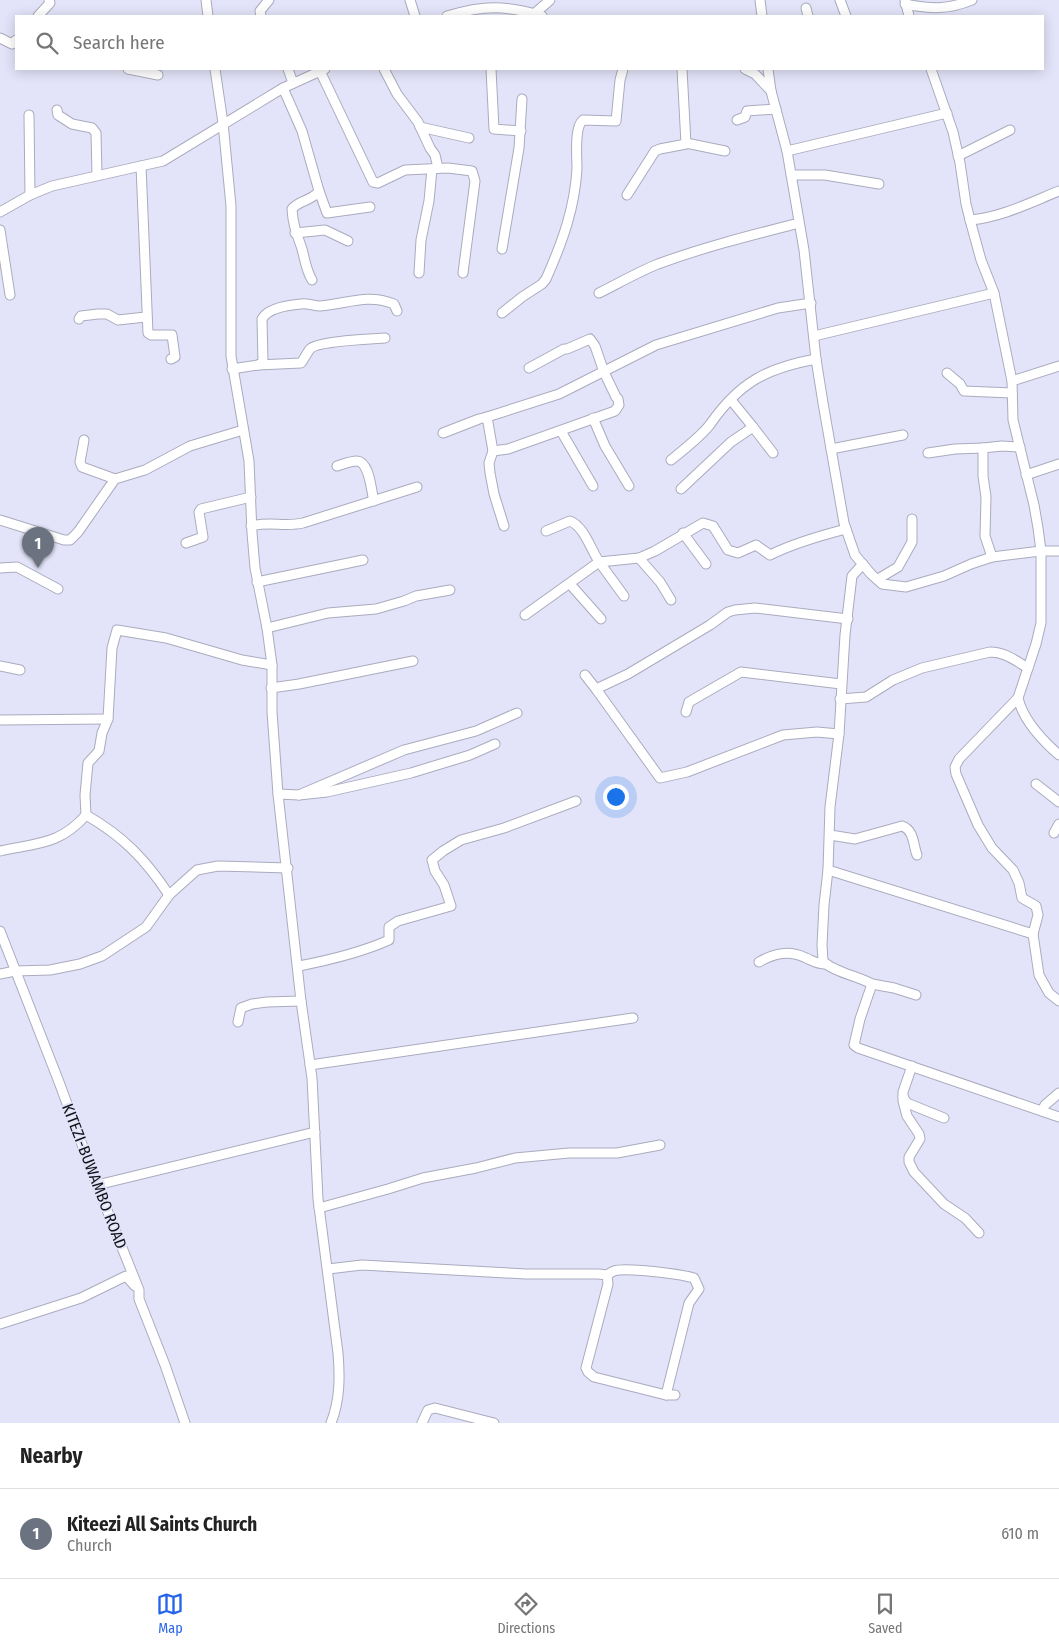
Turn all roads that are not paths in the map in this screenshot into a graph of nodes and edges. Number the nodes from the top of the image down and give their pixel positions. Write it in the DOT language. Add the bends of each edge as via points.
graph roads {
  1 [pos="49,0"];
  2 [pos="206,0"];
  3 [pos="269,0"];
  4 [pos="410,0"];
  5 [pos="550,0"];
  6 [pos="760,0"];
  7 [pos="840,0"];
  8 [pos="972,0"];
  9 [pos="905,2"];
  10 [pos="483,12"];
  11 [pos="947,12"];
  12 [pos="39,15"];
  13 [pos="208,15"];
  14 [pos="261,15"];
  15 [pos="415,15"];
  16 [pos="456,15"];
  17 [pos="538,15"];
  18 [pos="762,15"];
  19 [pos="846,15"];
  20 [pos="910,15"];
  21 [pos="0,38"];
  22 [pos="15,41"];
  23 [pos="133,70"];
  24 [pos="216,70"];
  25 [pos="288,70"];
  26 [pos="323,70"];
  27 [pos="385,70"];
  28 [pos="491,70"];
  29 [pos="623,70"];
  30 [pos="682,70"];
  31 [pos="747,70"];
  32 [pos="768,70"];
  33 [pos="931,70"];
  34 [pos="158,75"];
  35 [pos="293,83"];
  36 [pos="283,88"];
  37 [pos="771,91"];
  38 [pos="522,99"];
  39 [pos="776,109"];
  40 [pos="57,110"];
  41 [pos="947,113"];
  42 [pos="29,115"];
  43 [pos="737,120"];
  44 [pos="223,123"];
  45 [pos="420,127"];
  46 [pos="1010,130"];
  47 [pos="521,131"];
  48 [pos="469,138"];
  49 [pos="686,143"];
  50 [pos="725,151"];
  51 [pos="787,151"];
  52 [pos="958,156"];
  53 [pos="141,166"];
  54 [pos="435,168"];
  55 [pos="97,175"];
  56 [pos="791,175"];
  57 [pos="879,184"];
  58 [pos="319,191"];
  59 [pos="1059,191"];
  60 [pos="30,195"];
  61 [pos="627,195"];
  62 [pos="370,207"];
  63 [pos="0,212"];
  64 [pos="970,220"];
  65 [pos="799,223"];
  66 [pos="0,230"];
  67 [pos="295,233"];
  68 [pos="348,241"];
  69 [pos="502,249"];
  70 [pos="419,273"];
  71 [pos="463,273"];
  72 [pos="312,280"];
  73 [pos="599,293"];
  74 [pos="994,293"];
  75 [pos="10,295"];
  76 [pos="811,303"];
  77 [pos="398,311"];
  78 [pos="502,313"];
  79 [pos="146,317"];
  80 [pos="80,319"];
  81 [pos="814,336"];
  82 [pos="385,338"];
  83 [pos="171,359"];
  84 [pos="816,359"];
  85 [pos="258,365"];
  86 [pos="1059,366"];
  87 [pos="529,368"];
  88 [pos="232,369"];
  89 [pos="604,372"];
  90 [pos="947,373"];
  91 [pos="1012,381"];
  92 [pos="1012,393"];
  93 [pos="730,400"];
  94 [pos="488,417"];
  95 [pos="593,418"];
  96 [pos="753,427"];
  97 [pos="243,430"];
  98 [pos="561,431"];
  99 [pos="443,432"];
  100 [pos="904,435"];
  101 [pos="84,440"];
  102 [pos="1020,447"];
  103 [pos="983,448"];
  104 [pos="832,449"];
  105 [pos="493,451"];
  106 [pos="773,453"];
  107 [pos="928,453"];
  108 [pos="672,460"];
  109 [pos="1059,464"];
  110 [pos="337,466"];
  111 [pos="1026,475"];
  112 [pos="115,479"];
  113 [pos="593,486"];
  114 [pos="629,486"];
  115 [pos="417,487"];
  116 [pos="681,489"];
  117 [pos="251,497"];
  118 [pos="374,501"];
  119 [pos="0,520"];
  120 [pos="912,520"];
  121 [pos="251,526"];
  122 [pos="504,526"];
  123 [pos="846,529"];
  124 [pos="546,531"];
  125 [pos="683,533"];
  126 [pos="186,543"];
  127 [pos="1041,551"];
  128 [pos="1059,551"];
  129 [pos="992,557"];
  130 [pos="639,558"];
  131 [pos="363,560"];
  132 [pos="599,562"];
  133 [pos="706,564"];
  134 [pos="863,564"];
  135 [pos="0,568"];
  136 [pos="878,579"];
  137 [pos="257,582"];
  138 [pos="570,584"];
  139 [pos="58,589"];
  140 [pos="450,590"];
  141 [pos="624,596"];
  142 [pos="671,600"];
  143 [pos="525,615"];
  144 [pos="601,619"];
  145 [pos="848,619"];
  146 [pos="267,628"];
  147 [pos="413,661"];
  148 [pos="272,665"];
  149 [pos="0,666"];
  150 [pos="1028,668"];
  151 [pos="20,670"];
  152 [pos="585,675"];
  153 [pos="841,684"];
  154 [pos="271,688"];
  155 [pos="596,689"];
  156 [pos="1018,698"];
  157 [pos="840,699"];
  158 [pos="686,712"];
  159 [pos="517,713"];
  160 [pos="108,718"];
  161 [pos="0,720"];
  162 [pos="838,734"];
  163 [pos="495,744"];
  164 [pos="1059,755"];
  165 [pos="1036,784"];
  166 [pos="278,794"];
  167 [pos="299,795"];
  168 [pos="576,801"];
  169 [pos="1059,802"];
  170 [pos="86,815"];
  171 [pos="1059,824"];
  172 [pos="1054,833"];
  173 [pos="830,835"];
  174 [pos="0,850"];
  175 [pos="917,855"];
  176 [pos="288,868"];
  177 [pos="828,870"];
  178 [pos="169,895"];
  179 [pos="0,931"];
  180 [pos="1033,934"];
  181 [pos="759,962"];
  182 [pos="825,964"];
  183 [pos="299,966"];
  184 [pos="15,971"];
  185 [pos="0,974"];
  186 [pos="872,984"];
  187 [pos="916,995"];
  188 [pos="301,1000"];
  189 [pos="1059,1001"];
  190 [pos="633,1018"];
  191 [pos="238,1022"];
  192 [pos="310,1065"];
  193 [pos="912,1066"];
  194 [pos="1059,1093"];
  195 [pos="903,1097"];
  196 [pos="1042,1111"];
  197 [pos="1059,1117"];
  198 [pos="944,1118"];
  199 [pos="315,1132"];
  200 [pos="660,1145"];
  201 [pos="97,1185"];
  202 [pos="319,1208"];
  203 [pos="979,1234"];
  204 [pos="328,1268"];
  205 [pos="607,1275"];
  206 [pos="139,1290"];
  207 [pos="0,1324"];
  208 [pos="186,1423"];
  209 [pos="331,1423"];
  210 [pos="422,1423"];
  211 [pos="494,1423"];
  1 -- 12 [label="street" via="50,3"];
  2 -- 13 [label="street"];
  3 -- 14 [label="street" via="260,11"];
  4 -- 15 [label="street"];
  5 -- 17 [label="street"];
  6 -- 18 [label="street"];
  7 -- 19 [label="street"];
  8 -- 11 [label="street"];
  9 -- 11 [label="street"];
  9 -- 20 [label="street"];
  10 -- 16 [label="street"];
  10 -- 17 [label="street" via="513,8"];
  21 -- 22 [label="street" via="8,44"];
  23 -- 34 [label="street"];
  24 -- 44 [label="street"];
  25 -- 35 [label="street"];
  26 -- 35 [label="street"];
  26 -- 54 [label="street" via="373,182 405,170"];
  27 -- 45 [label="street"];
  28 -- 47 [label="street" via="494,129"];
  29 -- 78 [label="street" via="616,121 583,120 578,126 572,212 546,279"];
  30 -- 49 [label="street"];
  31 -- 37 [label="street" via="756,74"];
  32 -- 37 [label="street"];
  33 -- 41 [label="street"];
  35 -- 36 [label="street"];
  36 -- 44 [label="street"];
  36 -- 58 [label="street" via="302,131"];
  37 -- 39 [label="street"];
  38 -- 47 [label="street"];
  39 -- 43 [label="street" via="746,111 745,117"];
  39 -- 51 [label="street"];
  40 -- 55 [label="street" via="65,121 92,128 96,133"];
  41 -- 51 [label="street"];
  41 -- 52 [label="street"];
  42 -- 60 [label="street"];
  44 -- 53 [label="street" via="164,161"];
  44 -- 88 [label="street" via="231,206"];
  45 -- 48 [label="street"];
  45 -- 54 [label="street" via="435,154"];
  46 -- 52 [label="street"];
  47 -- 69 [label="street"];
  49 -- 50 [label="street"];
  49 -- 61 [label="street" via="656,151"];
  51 -- 56 [label="street"];
  52 -- 64 [label="street"];
  53 -- 55 [label="street"];
  53 -- 79 [label="street"];
  54 -- 70 [label="street" via="421,240"];
  54 -- 71 [label="street" via="472,172 475,178"];
  55 -- 60 [label="street"];
  56 -- 57 [label="street" via="825,175"];
  56 -- 65 [label="street"];
  58 -- 62 [label="street" via="327,213"];
  58 -- 67 [label="street" via="293,207"];
  59 -- 64 [label="street" via="1010,212"];
  60 -- 63 [label="street"];
  64 -- 74 [label="street"];
  65 -- 73 [label="street" via="673,259"];
  65 -- 76 [label="street"];
  66 -- 75 [label="street"];
  67 -- 68 [label="street" via="325,230"];
  67 -- 72 [label="street"];
  74 -- 81 [label="street"];
  74 -- 91 [label="street"];
  76 -- 81 [label="street"];
  76 -- 89 [label="street" via="778,308 673,340 645,350"];
  77 -- 85 [label="street" via="394,304 373,298 320,306 302,304 271,311 262,319 263,362"];
  79 -- 80 [label="street" via="118,320 107,314 98,314 81,316"];
  79 -- 83 [label="street" via="149,335 174,336 175,357"];
  81 -- 84 [label="street"];
  82 -- 85 [label="street" via="314,346 301,363"];
  84 -- 93 [label="street" via="762,374"];
  84 -- 104 [label="street"];
  85 -- 88 [label="street"];
  86 -- 91 [label="street"];
  87 -- 89 [label="street" via="590,339"];
  88 -- 97 [label="street"];
  89 -- 94 [label="street" via="559,394"];
  89 -- 95 [label="street" via="618,398 618,405 616,411"];
  90 -- 92 [label="street" via="964,391"];
  91 -- 92 [label="street"];
  92 -- 102 [label="street" via="1013,420"];
  93 -- 96 [label="street"];
  93 -- 108 [label="street" via="711,424"];
  94 -- 99 [label="street"];
  94 -- 105 [label="street"];
  95 -- 98 [label="street"];
  95 -- 114 [label="street"];
  96 -- 106 [label="street"];
  96 -- 116 [label="street" via="731,442"];
  97 -- 112 [label="street" via="190,446 145,470"];
  97 -- 117 [label="street"];
  98 -- 105 [label="street"];
  98 -- 113 [label="street"];
  100 -- 104 [label="street"];
  101 -- 112 [label="street" via="82,467"];
  102 -- 103 [label="street"];
  102 -- 111 [label="street"];
  103 -- 107 [label="street"];
  103 -- 129 [label="street" via="985,536"];
  104 -- 123 [label="street"];
  105 -- 122 [label="street" via="490,473"];
  109 -- 111 [label="street"];
  110 -- 118 [label="street" via="354,461 363,463"];
  111 -- 127 [label="street"];
  112 -- 119 [label="street" via="70,540"];
  115 -- 118 [label="street"];
  117 -- 121 [label="street"];
  117 -- 126 [label="street" via="201,509 203,537"];
  118 -- 121 [label="street" via="303,523"];
  120 -- 136 [label="street" via="912,542 898,567"];
  121 -- 137 [label="street"];
  123 -- 125 [label="street" via="812,537 770,556 756,545 738,553 728,550 713,526 703,522"];
  123 -- 134 [label="street" via="855,554"];
  124 -- 132 [label="street" via="572,522 582,531"];
  125 -- 130 [label="street"];
  125 -- 133 [label="street"];
  127 -- 128 [label="street"];
  127 -- 129 [label="street"];
  127 -- 150 [label="street" via="1041,623"];
  129 -- 136 [label="street" via="906,587 882,584"];
  130 -- 132 [label="street"];
  130 -- 142 [label="street"];
  131 -- 137 [label="street"];
  132 -- 138 [label="street"];
  132 -- 141 [label="street"];
  134 -- 136 [label="street"];
  134 -- 145 [label="street" via="852,576"];
  135 -- 139 [label="street" via="17,567"];
  137 -- 146 [label="street"];
  138 -- 143 [label="street"];
  138 -- 144 [label="street"];
  140 -- 146 [label="street" via="416,596 376,609 328,613"];
  145 -- 153 [label="street"];
  145 -- 155 [label="street" via="755,608 735,610 628,674"];
  146 -- 148 [label="street"];
  147 -- 154 [label="street"];
  148 -- 154 [label="street"];
  148 -- 160 [label="street" via="242,660 166,638 117,630 112,648"];
  149 -- 151 [label="street"];
  150 -- 156 [label="street"];
  150 -- 157 [label="street" via="1007,656 990,652 922,668 893,680 866,698"];
  152 -- 155 [label="street"];
  153 -- 157 [label="street"];
  153 -- 158 [label="street" via="741,672 689,702"];
  154 -- 166 [label="street"];
  155 -- 162 [label="street" via="660,778 687,772 783,735"];
  156 -- 164 [label="street" via="1030,724"];
  156 -- 180 [label="street" via="958,759 955,767 959,784 985,838 1013,870 1022,898 1036,906 1038,915"];
  157 -- 162 [label="street"];
  159 -- 167 [label="street" via="476,730 404,750"];
  160 -- 161 [label="street"];
  160 -- 170 [label="street" via="99,751 88,763"];
  162 -- 173 [label="street"];
  163 -- 167 [label="street" via="470,755 411,772 327,792"];
  165 -- 169 [label="street"];
  166 -- 167 [label="street"];
  166 -- 176 [label="street"];
  168 -- 183 [label="street" via="461,840 443,850 432,860 451,906 398,921 389,927 389,940 380,944 342,957"];
  170 -- 174 [label="street" via="68,833 53,840"];
  170 -- 178 [label="street" via="128,844"];
  171 -- 172 [label="street"];
  173 -- 175 [label="street" via="855,839 902,826 911,832"];
  173 -- 177 [label="street"];
  176 -- 178 [label="street" via="218,866 197,870"];
  176 -- 183 [label="street"];
  177 -- 180 [label="street"];
  177 -- 182 [label="street" via="822,945"];
  178 -- 184 [label="street" via="146,927 102,956 50,970"];
  179 -- 184 [label="street, KITEZI-BUWAMBO ROAD"];
  180 -- 189 [label="street" via="1041,981"];
  181 -- 182 [label="street" via="784,952"];
  182 -- 186 [label="street"];
  183 -- 188 [label="street"];
  184 -- 185 [label="street"];
  184 -- 201 [label="street, KITEZI-BUWAMBO ROAD"];
  186 -- 187 [label="street"];
  186 -- 193 [label="street" via="854,1045"];
  188 -- 191 [label="street" via="252,1004 241,1008"];
  188 -- 192 [label="street"];
  190 -- 192 [label="street"];
  192 -- 199 [label="street"];
  193 -- 195 [label="street"];
  193 -- 196 [label="street"];
  194 -- 196 [label="street"];
  195 -- 198 [label="street" via="907,1103"];
  195 -- 203 [label="street" via="904,1107 920,1139 909,1157 914,1172"];
  196 -- 197 [label="street"];
  199 -- 201 [label="street"];
  199 -- 202 [label="street"];
  200 -- 202 [label="street" via="617,1153 515,1158 423,1178"];
  201 -- 206 [label="street, KITEZI-BUWAMBO ROAD"];
  202 -- 204 [label="street"];
  204 -- 205 [label="street" via="362,1265"];
  204 -- 209 [label="street" via="340,1377"];
  205 -- 205 [label="street" via="608,1284 586,1368 588,1372 594,1377 671,1395 689,1303 699,1290 694,1278 638,1270 614,1271"];
  206 -- 207 [label="street" via="126,1276 81,1298"];
  206 -- 208 [label="street, KITEZI-BUWAMBO ROAD" via="139,1299"];
  210 -- 211 [label="street" via="428,1410 435,1408"];
}
